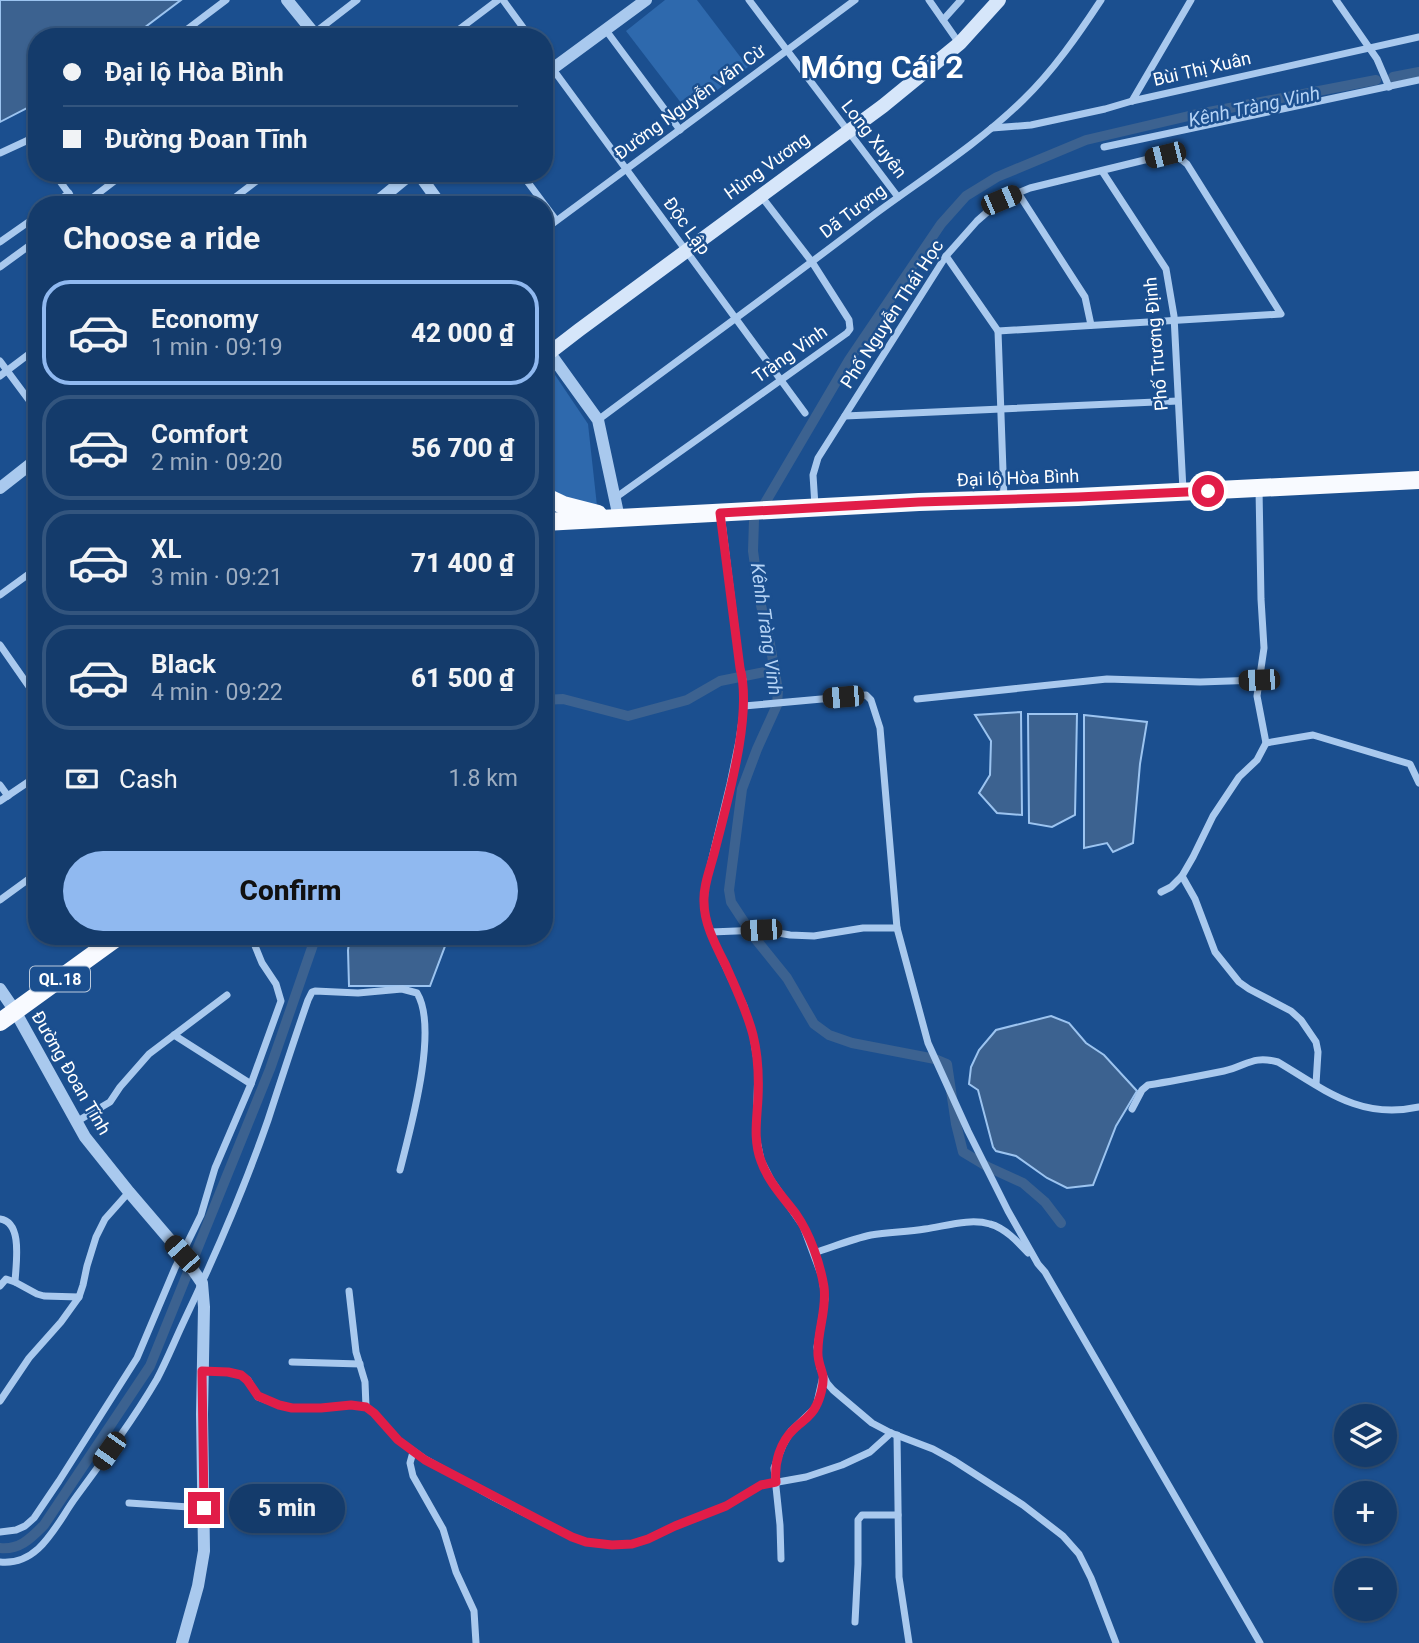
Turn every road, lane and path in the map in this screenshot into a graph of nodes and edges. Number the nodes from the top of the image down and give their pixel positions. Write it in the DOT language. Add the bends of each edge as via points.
graph roads {
  1 [pos="226,0"];
  2 [pos="288,0"];
  3 [pos="356,0"];
  4 [pos="500,0"];
  5 [pos="646,0"];
  6 [pos="749,0"];
  7 [pos="855,0"];
  8 [pos="929,0"];
  9 [pos="961,0"];
  10 [pos="999,0"];
  11 [pos="1101,0"];
  12 [pos="1191,0"];
  13 [pos="1336,0"];
  14 [pos="943,20"];
  15 [pos="189,28"];
  16 [pos="307,28"];
  17 [pos="323,28"];
  18 [pos="461,28"];
  19 [pos="523,28"];
  20 [pos="605,29"];
  21 [pos="1419,37"];
  22 [pos="960,43"];
  23 [pos="1369,47"];
  24 [pos="787,50"];
  25 [pos="553,67"];
  26 [pos="553,77"];
  27 [pos="1419,80"];
  28 [pos="1389,88"];
  29 [pos="1132,101"];
  30 [pos="992,128"];
  31 [pos="680,130"];
  32 [pos="848,132"];
  33 [pos="28,139"];
  34 [pos="1104,147"];
  35 [pos="0,153"];
  36 [pos="626,169"];
  37 [pos="1102,171"];
  38 [pos="60,182"];
  39 [pos="113,182"];
  40 [pos="255,182"];
  41 [pos="401,182"];
  42 [pos="69,193"];
  43 [pos="1018,193"];
  44 [pos="65,196"];
  45 [pos="71,196"];
  46 [pos="95,196"];
  47 [pos="237,196"];
  48 [pos="384,196"];
  49 [pos="761,196"];
  50 [pos="898,197"];
  51 [pos="553,216"];
  52 [pos="556,220"];
  53 [pos="28,222"];
  54 [pos="553,222"];
  55 [pos="0,242"];
  56 [pos="28,247"];
  57 [pos="687,251"];
  58 [pos="946,256"];
  59 [pos="813,262"];
  60 [pos="0,267"];
  61 [pos="735,318"];
  62 [pos="1174,321"];
  63 [pos="1091,326"];
  64 [pos="998,331"];
  65 [pos="553,348"];
  66 [pos="28,355"];
  67 [pos="0,361"];
  68 [pos="553,362"];
  69 [pos="7,371"];
  70 [pos="0,376"];
  71 [pos="780,380"];
  72 [pos="28,399"];
  73 [pos="1178,401"];
  74 [pos="1001,410"];
  75 [pos="804,413"];
  76 [pos="845,416"];
  77 [pos="598,420"];
  78 [pos="28,466"];
  79 [pos="1419,480"];
  80 [pos="0,488"];
  81 [pos="1259,488"];
  82 [pos="1183,492"];
  83 [pos="614,498"];
  84 [pos="553,500"];
  85 [pos="1004,500"];
  86 [pos="815,508"];
  87 [pos="720,513"];
  88 [pos="619,518"];
  89 [pos="553,522"];
  90 [pos="28,574"];
  91 [pos="0,594"];
  92 [pos="0,645"];
  93 [pos="1259,680"];
  94 [pos="28,685"];
  95 [pos="917,699"];
  96 [pos="744,706"];
  97 [pos="1266,743"];
  98 [pos="28,782"];
  99 [pos="1419,783"];
  100 [pos="0,785"];
  101 [pos="8,796"];
  102 [pos="0,801"];
  103 [pos="1182,876"];
  104 [pos="28,880"];
  105 [pos="1161,892"];
  106 [pos="0,900"];
  107 [pos="897,928"];
  108 [pos="711,932"];
  109 [pos="107,945"];
  110 [pos="255,945"];
  111 [pos="0,989"];
  112 [pos="227,995"];
  113 [pos="15,1012"];
  114 [pos="0,1022"];
  115 [pos="174,1035"];
  116 [pos="251,1083"];
  117 [pos="1315,1084"];
  118 [pos="1419,1107"];
  119 [pos="1132,1110"];
  120 [pos="76,1122"];
  121 [pos="400,1170"];
  122 [pos="129,1192"];
  123 [pos="0,1219"];
  124 [pos="814,1253"];
  125 [pos="184,1256"];
  126 [pos="1038,1264"];
  127 [pos="200,1279"];
  128 [pos="16,1282"];
  129 [pos="0,1286"];
  130 [pos="349,1291"];
  131 [pos="79,1297"];
  132 [pos="292,1362"];
  133 [pos="360,1364"];
  134 [pos="202,1371"];
  135 [pos="823,1376"];
  136 [pos="0,1401"];
  137 [pos="366,1407"];
  138 [pos="894,1434"];
  139 [pos="413,1452"];
  140 [pos="776,1482"];
  141 [pos="129,1503"];
  142 [pos="204,1508"];
  143 [pos="898,1515"];
  144 [pos="0,1532"];
  145 [pos="781,1559"];
  146 [pos="0,1562"];
  147 [pos="855,1622"];
  148 [pos="182,1643"];
  149 [pos="476,1643"];
  150 [pos="909,1643"];
  151 [pos="1116,1643"];
  152 [pos="1260,1643"];
  1 -- 15 [label="street"];
  2 -- 16 [label="street"];
  3 -- 17 [label="street"];
  4 -- 18 [label="street"];
  4 -- 19 [label="street"];
  5 -- 20 [label="street"];
  6 -- 24 [label="street, Long Xuyên"];
  7 -- 24 [label="street, Đường Nguyễn Văn Cừ"];
  8 -- 14 [label="street"];
  9 -- 14 [label="street"];
  10 -- 22 [label="main road, Hùng Vương"];
  11 -- 30 [label="street, Dã Tượng" via="1038,85"];
  12 -- 29 [label="street"];
  13 -- 23 [label="street"];
  14 -- 22 [label="street"];
  20 -- 25 [label="street"];
  20 -- 31 [label="street"];
  21 -- 23 [label="street, Bùi Thị Xuân"];
  22 -- 32 [label="main road, Hùng Vương"];
  23 -- 28 [label="street"];
  23 -- 29 [label="street, Bùi Thị Xuân"];
  24 -- 31 [label="street, Đường Nguyễn Văn Cừ"];
  24 -- 32 [label="street, Long Xuyên"];
  26 -- 36 [label="street, Độc Lập"];
  27 -- 28 [label="street"];
  28 -- 34 [label="street"];
  29 -- 30 [label="street, Bùi Thị Xuân" via="1031,125"];
  30 -- 50 [label="street, Dã Tượng"];
  31 -- 36 [label="street, Đường Nguyễn Văn Cừ"];
  32 -- 49 [label="main road, Hùng Vương"];
  32 -- 50 [label="street, Long Xuyên"];
  33 -- 35 [label="street"];
  36 -- 52 [label="street, Đường Nguyễn Văn Cừ"];
  36 -- 57 [label="street, Độc Lập"];
  37 -- 43 [label="street, Phố Nguyễn Thái Học"];
  37 -- 62 [label="street, Phố Trương Định" via="1166,269"];
  37 -- 62 [label="street, Phố Nguyễn Thái Học" via="1177,156 1187,164 1281,314"];
  38 -- 42 [label="street"];
  39 -- 46 [label="street"];
  40 -- 47 [label="street"];
  41 -- 48 [label="street"];
  42 -- 44 [label="street"];
  42 -- 45 [label="street"];
  43 -- 58 [label="street, Phố Nguyễn Thái Học" via="1001,200 977,221"];
  43 -- 63 [label="street" via="1085,297"];
  49 -- 57 [label="main road, Hùng Vương"];
  49 -- 59 [label="street, Tràng Vinh"];
  50 -- 59 [label="street, Dã Tượng"];
  51 -- 52 [label="street"];
  52 -- 54 [label="street, Đường Nguyễn Văn Cừ"];
  53 -- 55 [label="street"];
  56 -- 60 [label="street"];
  57 -- 61 [label="street, Độc Lập"];
  57 -- 65 [label="main road, Hùng Vương"];
  58 -- 64 [label="street"];
  58 -- 76 [label="street, Phố Nguyễn Thái Học"];
  59 -- 61 [label="street, Dã Tượng"];
  59 -- 71 [label="street, Tràng Vinh" via="850,329"];
  61 -- 71 [label="street, Độc Lập"];
  61 -- 77 [label="street, Dã Tượng"];
  62 -- 63 [label="street"];
  62 -- 73 [label="street, Phố Trương Định"];
  63 -- 64 [label="street"];
  64 -- 74 [label="street"];
  66 -- 69 [label="street"];
  67 -- 69 [label="street"];
  68 -- 77 [label="street"];
  69 -- 70 [label="street"];
  69 -- 72 [label="street"];
  71 -- 75 [label="street, Độc Lập"];
  71 -- 83 [label="street, Tràng Vinh"];
  73 -- 74 [label="street"];
  73 -- 82 [label="street, Phố Trương Định"];
  74 -- 76 [label="street"];
  74 -- 85 [label="street"];
  76 -- 86 [label="street, Phố Nguyễn Thái Học" via="818,458 813,475"];
  77 -- 83 [label="street"];
  78 -- 80 [label="street"];
  79 -- 81 [label="highway, Đại lộ Hòa Bình"];
  81 -- 82 [label="highway, Đại lộ Hòa Bình"];
  81 -- 93 [label="street" via="1264,648"];
  82 -- 85 [label="highway, Đại lộ Hòa Bình"];
  83 -- 88 [label="street"];
  84 -- 88 [label="highway"];
  85 -- 86 [label="highway, Đại lộ Hòa Bình"];
  86 -- 87 [label="highway, Đại lộ Hòa Bình"];
  87 -- 88 [label="highway, Đại lộ Hòa Bình"];
  87 -- 96 [label="street"];
  88 -- 89 [label="highway"];
  90 -- 91 [label="street"];
  92 -- 94 [label="street"];
  93 -- 95 [label="street" via="1107,679"];
  93 -- 97 [label="street" via="1257,696"];
  96 -- 107 [label="street" via="866,695 872,700 880,729"];
  96 -- 108 [label="street" via="704,899"];
  97 -- 99 [label="street" via="1313,735 1410,764"];
  97 -- 103 [label="street" via="1213,816"];
  98 -- 101 [label="street"];
  100 -- 101 [label="street"];
  101 -- 102 [label="street"];
  103 -- 105 [label="street"];
  103 -- 117 [label="street" via="1215,952 1239,982 1291,1011 1317,1042"];
  104 -- 106 [label="street"];
  107 -- 108 [label="street" via="814,936 761,930"];
  107 -- 126 [label="street" via="928,1043 965,1126"];
  108 -- 124 [label="street" via="753,1035 761,1160 797,1216"];
  109 -- 113 [label="highway, QL.18"];
  110 -- 116 [label="street" via="281,1001"];
  111 -- 113 [label="street, Đường Đoan Tĩnh"];
  112 -- 115 [label="street"];
  113 -- 114 [label="highway, QL.18"];
  113 -- 120 [label="street, Đường Đoan Tĩnh"];
  115 -- 116 [label="street"];
  115 -- 120 [label="street" via="141,1062 110,1102"];
  116 -- 125 [label="street"];
  117 -- 118 [label="street" via="1366,1109"];
  117 -- 119 [label="street" via="1278,1062 1257,1059 1230,1070 1148,1085"];
  120 -- 122 [label="street, Đường Đoan Tĩnh"];
  121 -- 127 [label="street" via="424,1056 421,999 402,989 312,992 267,1121"];
  122 -- 125 [label="street, Đường Đoan Tĩnh"];
  122 -- 131 [label="street" via="96,1237"];
  123 -- 128 [label="street" via="13,1226 16,1235"];
  124 -- 126 [label="street" via="875,1235 973,1222 1003,1230"];
  124 -- 135 [label="street" via="825,1299 817,1347"];
  125 -- 127 [label="street, Đường Đoan Tĩnh"];
  125 -- 144 [label="street" via="137,1358 59,1482 25,1527"];
  126 -- 152 [label="street"];
  127 -- 134 [label="street"];
  127 -- 146 [label="street" via="154,1383 47,1541 28,1557"];
  128 -- 129 [label="street" via="6,1279"];
  128 -- 131 [label="street" via="44,1296"];
  130 -- 133 [label="street"];
  131 -- 136 [label="street" via="29,1357"];
  132 -- 133 [label="street"];
  133 -- 137 [label="street"];
  134 -- 137 [label="street" via="241,1375 258,1396 292,1408"];
  134 -- 142 [label="street"];
  135 -- 138 [label="street" via="861,1415"];
  135 -- 140 [label="street" via="816,1408 783,1445 774,1468"];
  137 -- 139 [label="street"];
  138 -- 140 [label="street" via="842,1465"];
  138 -- 143 [label="street"];
  138 -- 151 [label="street" via="954,1460 1072,1544 1091,1578"];
  139 -- 140 [label="street" via="572,1537 612,1545 648,1539"];
  139 -- 149 [label="street" via="413,1476 443,1529 474,1611"];
  140 -- 145 [label="street"];
  141 -- 142 [label="street"];
  142 -- 148 [label="street" via="204,1551"];
  143 -- 147 [label="street" via="862,1515 858,1520"];
  143 -- 150 [label="street" via="899,1577"];
}
